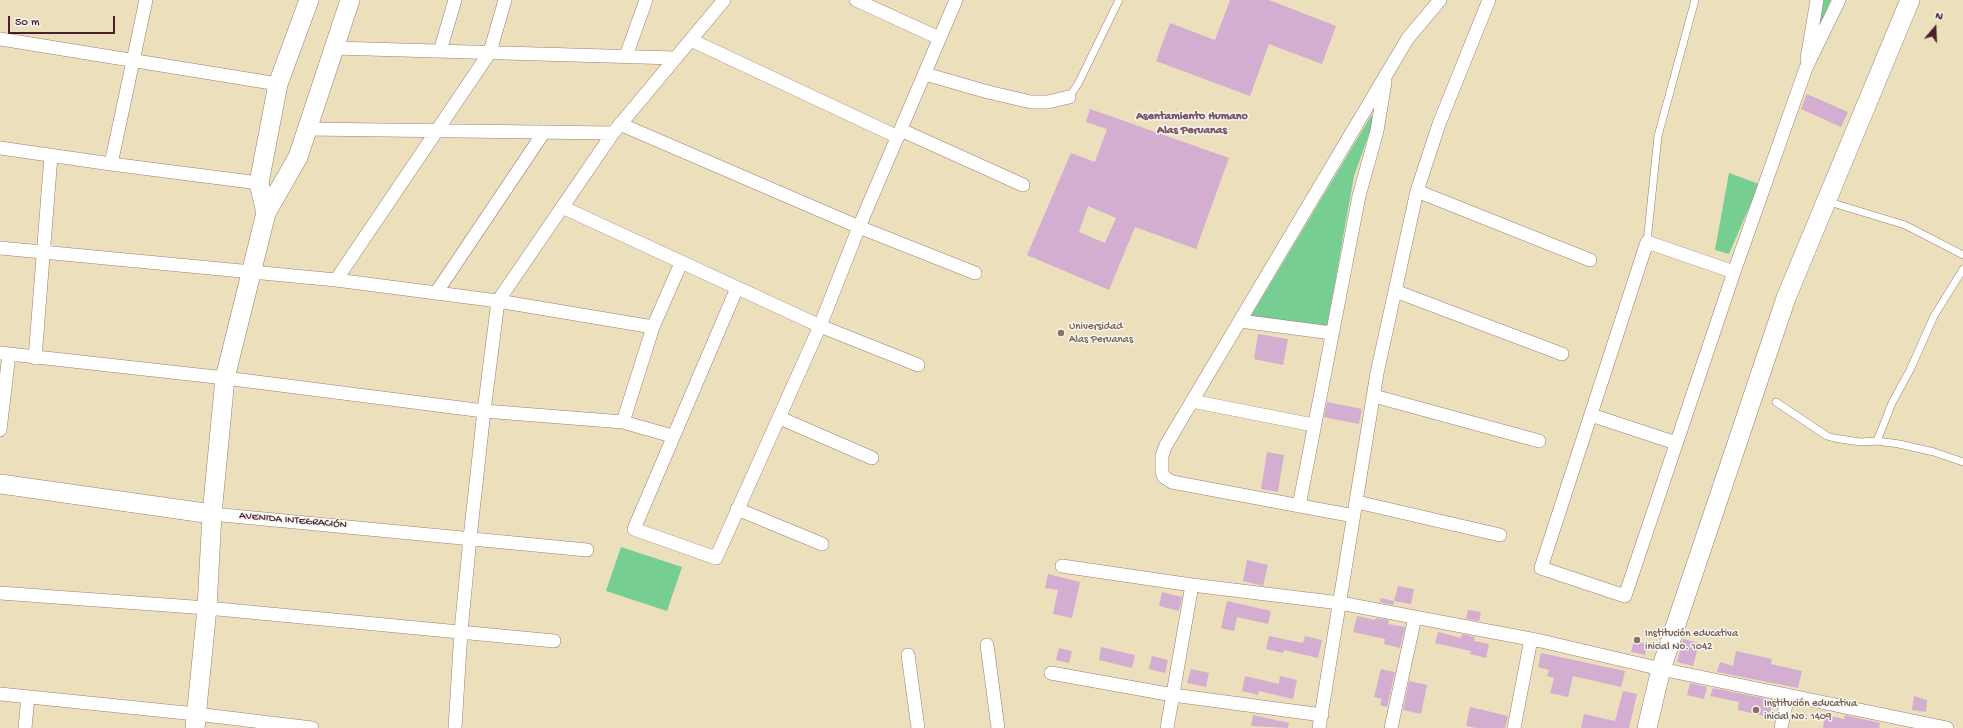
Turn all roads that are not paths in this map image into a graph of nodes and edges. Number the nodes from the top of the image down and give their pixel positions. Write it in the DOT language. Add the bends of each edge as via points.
graph roads {
  1 [pos="146,0"];
  2 [pos="309,0"];
  3 [pos="350,0"];
  4 [pos="455,0"];
  5 [pos="505,0"];
  6 [pos="646,0"];
  7 [pos="724,0"];
  8 [pos="856,0"];
  9 [pos="956,0"];
  10 [pos="1119,0"];
  11 [pos="1440,0"];
  12 [pos="1489,0"];
  13 [pos="1695,0"];
  14 [pos="1817,0"];
  15 [pos="1839,0"];
  16 [pos="1910,0"];
  17 [pos="939,38"];
  18 [pos="0,39"];
  19 [pos="691,40"];
  20 [pos="334,48"];
  21 [pos="440,51"];
  22 [pos="490,52"];
  23 [pos="626,56"];
  24 [pos="675,58"];
  25 [pos="132,61"];
  26 [pos="1806,68"];
  27 [pos="925,74"];
  28 [pos="1385,76"];
  29 [pos="278,84"];
  30 [pos="1068,97"];
  31 [pos="617,128"];
  32 [pos="307,129"];
  33 [pos="436,132"];
  34 [pos="544,132"];
  35 [pos="899,133"];
  36 [pos="0,148"];
  37 [pos="51,156"];
  38 [pos="111,164"];
  39 [pos="260,183"];
  40 [pos="1023,185"];
  41 [pos="1417,191"];
  42 [pos="1826,201"];
  43 [pos="562,207"];
  44 [pos="266,213"];
  45 [pos="859,227"];
  46 [pos="1646,242"];
  47 [pos="0,248"];
  48 [pos="43,252"];
  49 [pos="1963,255"];
  50 [pos="1590,260"];
  51 [pos="682,263"];
  52 [pos="1963,269"];
  53 [pos="250,272"];
  54 [pos="1734,272"];
  55 [pos="975,273"];
  56 [pos="336,280"];
  57 [pos="737,288"];
  58 [pos="1395,291"];
  59 [pos="436,293"];
  60 [pos="498,301"];
  61 [pos="1240,321"];
  62 [pos="820,326"];
  63 [pos="653,327"];
  64 [pos="1332,333"];
  65 [pos="4,353"];
  66 [pos="1562,354"];
  67 [pos="35,358"];
  68 [pos="918,365"];
  69 [pos="225,378"];
  70 [pos="1374,396"];
  71 [pos="1192,401"];
  72 [pos="1776,402"];
  73 [pos="484,411"];
  74 [pos="1591,416"];
  75 [pos="780,418"];
  76 [pos="623,422"];
  77 [pos="1313,425"];
  78 [pos="0,430"];
  79 [pos="672,436"];
  80 [pos="1539,440"];
  81 [pos="1877,441"];
  82 [pos="1676,443"];
  83 [pos="872,458"];
  84 [pos="1963,462"];
  85 [pos="0,484"];
  86 [pos="1357,502"];
  87 [pos="1299,506"];
  88 [pos="737,509"];
  89 [pos="212,514"];
  90 [pos="1354,516"];
  91 [pos="1500,535"];
  92 [pos="470,538"];
  93 [pos="822,544"];
  94 [pos="587,550"];
  95 [pos="1062,566"];
  96 [pos="1192,586"];
  97 [pos="0,593"];
  98 [pos="1340,603"];
  99 [pos="207,608"];
  100 [pos="1415,617"];
  101 [pos="461,632"];
  102 [pos="1531,639"];
  103 [pos="554,641"];
  104 [pos="987,646"];
  105 [pos="908,655"];
  106 [pos="1661,669"];
  107 [pos="1051,673"];
  108 [pos="0,694"];
  109 [pos="1173,695"];
  110 [pos="1788,695"];
  111 [pos="28,697"];
  112 [pos="195,721"];
  113 [pos="1321,722"];
  114 [pos="1900,723"];
  115 [pos="25,728"];
  116 [pos="312,728"];
  117 [pos="454,728"];
  118 [pos="918,728"];
  119 [pos="998,728"];
  120 [pos="1168,728"];
  121 [pos="1391,728"];
  122 [pos="1514,728"];
  123 [pos="1647,728"];
  124 [pos="1781,728"];
  125 [pos="1947,728"];
  1 -- 25 [label="street"];
  2 -- 29 [label="street"];
  3 -- 20 [label="street"];
  4 -- 21 [label="street"];
  5 -- 22 [label="street"];
  6 -- 23 [label="street"];
  7 -- 19 [label="street"];
  8 -- 17 [label="street"];
  9 -- 17 [label="street"];
  10 -- 30 [label="lane" via="1078,84"];
  11 -- 28 [label="street" via="1408,38"];
  12 -- 41 [label="street" via="1439,124"];
  13 -- 46 [label="lane" via="1658,136"];
  14 -- 26 [label="street"];
  15 -- 26 [label="street"];
  16 -- 42 [label="street"];
  17 -- 27 [label="street"];
  18 -- 25 [label="street"];
  19 -- 24 [label="street"];
  19 -- 35 [label="street"];
  20 -- 21 [label="street"];
  20 -- 32 [label="street"];
  21 -- 22 [label="street"];
  22 -- 23 [label="street"];
  22 -- 33 [label="street"];
  23 -- 24 [label="street"];
  24 -- 31 [label="street"];
  25 -- 29 [label="street"];
  25 -- 38 [label="street"];
  26 -- 54 [label="street"];
  27 -- 30 [label="street" via="1031,102 1048,102"];
  27 -- 35 [label="street"];
  28 -- 61 [label="street"];
  28 -- 64 [label="street" via="1377,131 1360,189"];
  29 -- 39 [label="street"];
  31 -- 34 [label="street"];
  31 -- 43 [label="street"];
  31 -- 45 [label="street"];
  32 -- 33 [label="street"];
  32 -- 44 [label="street" via="298,157"];
  33 -- 34 [label="street"];
  33 -- 56 [label="street"];
  34 -- 59 [label="street"];
  35 -- 40 [label="street"];
  35 -- 45 [label="street"];
  36 -- 37 [label="street"];
  37 -- 38 [label="street"];
  37 -- 48 [label="street"];
  38 -- 39 [label="street"];
  39 -- 44 [label="street"];
  41 -- 50 [label="street"];
  41 -- 58 [label="street"];
  42 -- 49 [label="lane" via="1905,225"];
  42 -- 106 [label="street" via="1786,298"];
  43 -- 51 [label="street"];
  43 -- 60 [label="street"];
  44 -- 53 [label="street"];
  45 -- 55 [label="street"];
  45 -- 62 [label="street"];
  46 -- 54 [label="street"];
  46 -- 74 [label="street"];
  47 -- 48 [label="street"];
  48 -- 53 [label="street"];
  48 -- 67 [label="street"];
  51 -- 57 [label="street"];
  51 -- 63 [label="street"];
  52 -- 81 [label="lane" via="1934,316 1917,357 1892,403"];
  53 -- 56 [label="street"];
  53 -- 69 [label="street"];
  54 -- 82 [label="street"];
  56 -- 59 [label="street"];
  57 -- 62 [label="street"];
  57 -- 79 [label="street"];
  58 -- 66 [label="street"];
  58 -- 70 [label="street"];
  59 -- 60 [label="street"];
  60 -- 63 [label="street"];
  60 -- 73 [label="street"];
  61 -- 64 [label="street"];
  61 -- 71 [label="street"];
  62 -- 68 [label="street"];
  62 -- 75 [label="street"];
  63 -- 76 [label="street"];
  64 -- 77 [label="street"];
  65 -- 67 [label="street"];
  65 -- 78 [label="street"];
  67 -- 69 [label="street"];
  69 -- 73 [label="street"];
  69 -- 89 [label="street"];
  70 -- 80 [label="street"];
  70 -- 86 [label="street"];
  71 -- 77 [label="street"];
  71 -- 87 [label="street" via="1166,445 1161,464 1164,477 1184,485"];
  72 -- 81 [label="lane" via="1827,436 1860,442"];
  73 -- 76 [label="street"];
  73 -- 92 [label="street"];
  74 -- 82 [label="street"];
  74 -- 82 [label="street" via="1541,568 1625,596"];
  75 -- 83 [label="street"];
  75 -- 88 [label="street"];
  76 -- 79 [label="street"];
  77 -- 87 [label="street"];
  79 -- 88 [label="street" via="634,529 716,558"];
  81 -- 84 [label="lane" via="1934,452"];
  85 -- 89 [label="street, AVENIDA INTEGRACIÓN"];
  86 -- 90 [label="street"];
  86 -- 91 [label="street"];
  87 -- 90 [label="street"];
  88 -- 93 [label="street"];
  89 -- 92 [label="street, AVENIDA INTEGRACIÓN"];
  89 -- 99 [label="street"];
  90 -- 98 [label="street"];
  92 -- 94 [label="street, AVENIDA INTEGRACIÓN"];
  92 -- 101 [label="street"];
  95 -- 96 [label="street"];
  96 -- 98 [label="street"];
  96 -- 109 [label="street"];
  97 -- 99 [label="street"];
  98 -- 100 [label="street"];
  98 -- 113 [label="street"];
  99 -- 101 [label="street"];
  99 -- 112 [label="street"];
  100 -- 102 [label="street"];
  100 -- 121 [label="street"];
  101 -- 103 [label="street"];
  101 -- 117 [label="street"];
  102 -- 106 [label="street"];
  102 -- 122 [label="street"];
  104 -- 119 [label="street"];
  105 -- 118 [label="street"];
  106 -- 110 [label="street"];
  106 -- 123 [label="street"];
  107 -- 109 [label="street"];
  108 -- 111 [label="street"];
  109 -- 113 [label="street"];
  109 -- 120 [label="street"];
  110 -- 114 [label="street"];
  110 -- 124 [label="street"];
  111 -- 112 [label="street"];
  111 -- 115 [label="street"];
  112 -- 116 [label="street"];
  114 -- 125 [label="street"];
}
